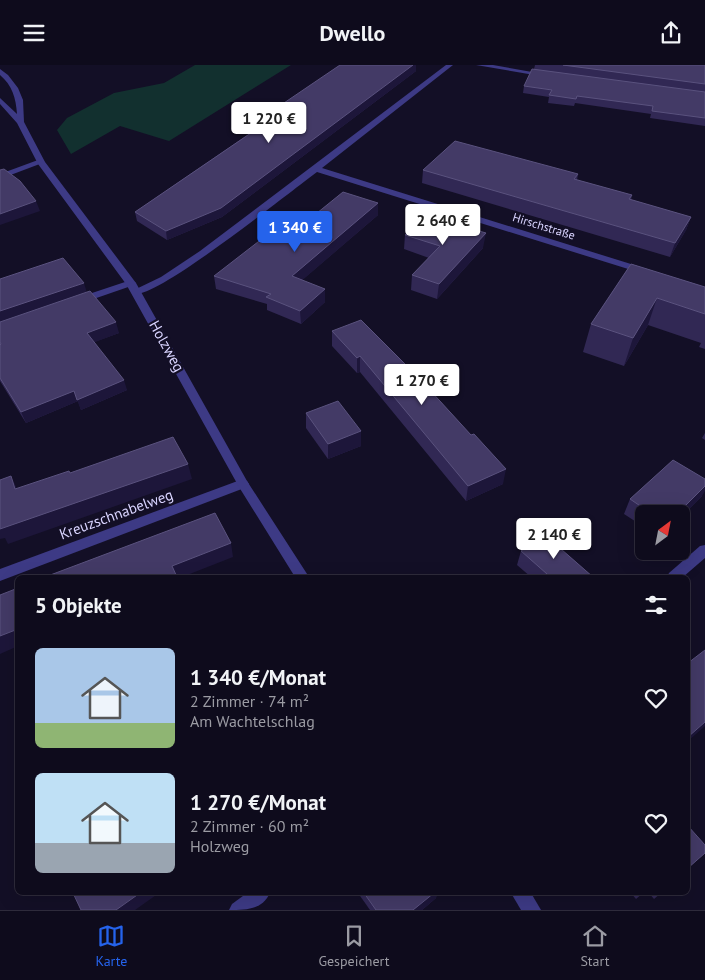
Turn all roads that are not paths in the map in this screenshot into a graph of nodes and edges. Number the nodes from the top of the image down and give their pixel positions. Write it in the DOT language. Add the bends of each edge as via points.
graph roads {
  1 [pos="450,65"];
  2 [pos="479,65"];
  3 [pos="0,71"];
  4 [pos="557,77"];
  5 [pos="0,101"];
  6 [pos="20,123"];
  7 [pos="41,162"];
  8 [pos="318,169"];
  9 [pos="0,177"];
  10 [pos="658,275"];
  11 [pos="134,288"];
  12 [pos="69,305"];
  13 [pos="244,484"];
  14 [pos="705,550"];
  15 [pos="0,575"];
  16 [pos="301,575"];
  17 [pos="676,575"];
  18 [pos="258,895"];
  19 [pos="521,895"];
  20 [pos="238,910"];
  21 [pos="532,910"];
  1 -- 8 [label="street"];
  2 -- 4 [label="street"];
  3 -- 6 [label="street, Holzweg" via="18,92"];
  5 -- 6 [label="street, Holzweg"];
  6 -- 7 [label="street, Holzweg"];
  7 -- 9 [label="street"];
  7 -- 11 [label="street, Holzweg"];
  8 -- 10 [label="street, Hirschstraße"];
  8 -- 11 [label="street" via="164,280"];
  11 -- 12 [label="street"];
  11 -- 13 [label="street, Holzweg"];
  13 -- 15 [label="street, Kreuzschnabelweg"];
  13 -- 16 [label="street, Holzweg"];
  14 -- 17 [label="street"];
  18 -- 20 [label="street"];
  19 -- 21 [label="street"];
}
